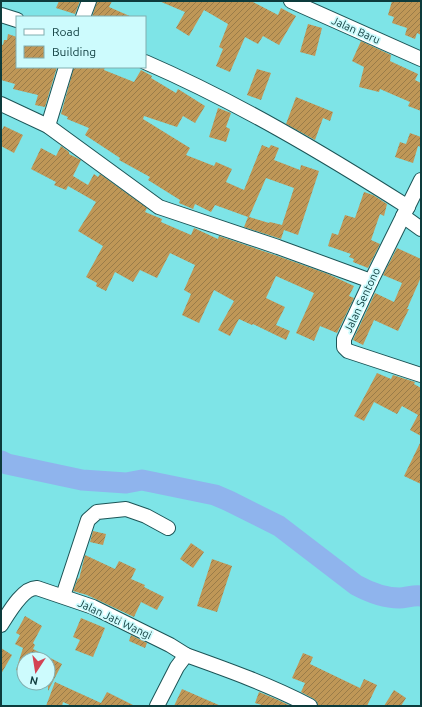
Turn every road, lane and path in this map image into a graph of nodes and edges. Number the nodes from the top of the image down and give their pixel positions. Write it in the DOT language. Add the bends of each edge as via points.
graph roads {
  1 [pos="89,1"];
  2 [pos="291,1"];
  3 [pos="1,15"];
  4 [pos="83,16"];
  5 [pos="16,20"];
  6 [pos="421,59"];
  7 [pos="146,62"];
  8 [pos="66,68"];
  9 [pos="1,104"];
  10 [pos="48,126"];
  11 [pos="421,180"];
  12 [pos="405,212"];
  13 [pos="421,229"];
  14 [pos="371,281"];
  15 [pos="421,375"];
  16 [pos="168,528"];
  17 [pos="63,596"];
  18 [pos="1,625"];
  19 [pos="186,655"];
  20 [pos="157,706"];
  21 [pos="310,706"];
  1 -- 4 [label="street"];
  2 -- 6 [label="street, Jalan Baru"];
  3 -- 5 [label="street"];
  7 -- 12 [label="street" via="188,80 325,155"];
  8 -- 10 [label="street"];
  9 -- 10 [label="street"];
  10 -- 14 [label="street" via="159,207"];
  11 -- 12 [label="street, Jalan Sentono"];
  12 -- 13 [label="street"];
  12 -- 14 [label="street, Jalan Sentono"];
  14 -- 15 [label="street, Jalan Sentono" via="344,339 344,347 348,351"];
  16 -- 17 [label="street" via="146,516 126,510 97,512 88,520"];
  17 -- 18 [label="street, Jalan Jati Wangi" via="37,588 28,590"];
  17 -- 19 [label="street, Jalan Jati Wangi" via="93,607"];
  19 -- 20 [label="street"];
  19 -- 21 [label="street, Jalan Jati Wangi" via="239,674"];
}
